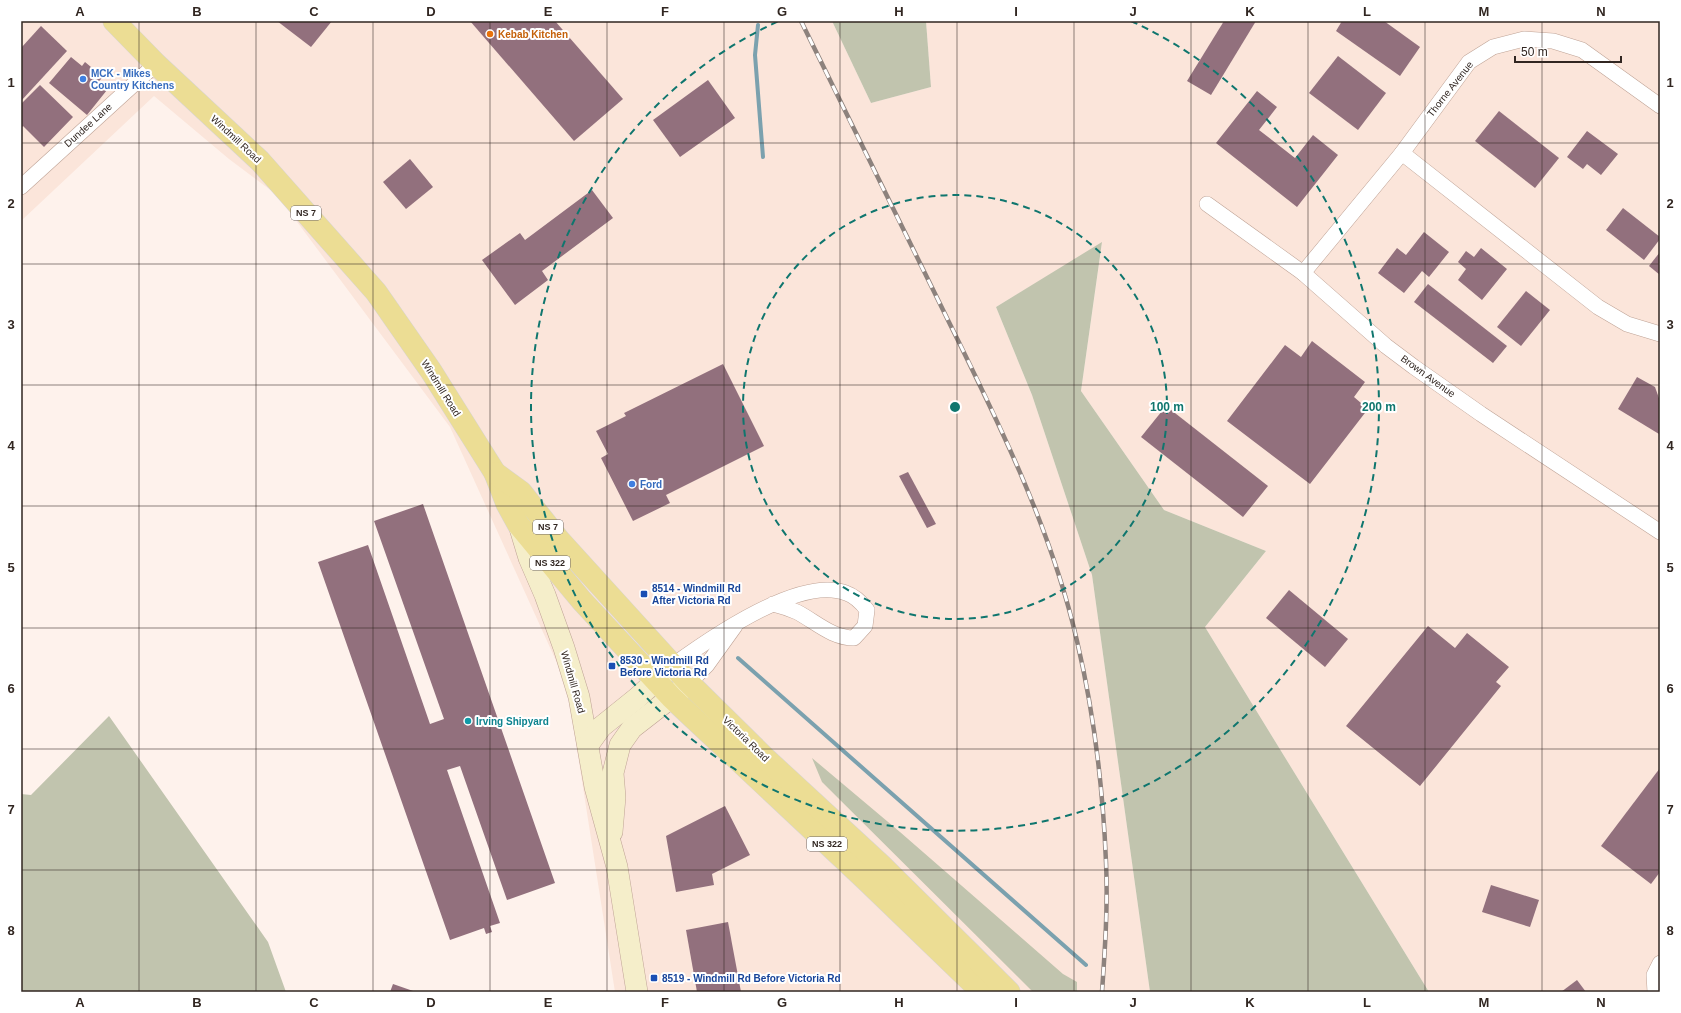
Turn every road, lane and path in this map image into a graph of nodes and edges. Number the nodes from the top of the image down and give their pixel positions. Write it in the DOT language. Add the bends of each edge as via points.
graph roads {
  1 [pos="114,21"];
  2 [pos="156,64"];
  3 [pos="1660,106"];
  4 [pos="1402,153"];
  5 [pos="21,187"];
  6 [pos="1207,204"];
  7 [pos="1303,273"];
  8 [pos="1660,334"];
  9 [pos="495,473"];
  10 [pos="518,524"];
  11 [pos="1660,532"];
  12 [pos="773,604"];
  13 [pos="738,622"];
  14 [pos="672,666"];
  15 [pos="655,681"];
  16 [pos="689,683"];
  17 [pos="672,698"];
  18 [pos="588,745"];
  19 [pos="610,846"];
  20 [pos="1660,963"];
  21 [pos="637,992"];
  22 [pos="982,992"];
  23 [pos="1010,992"];
  24 [pos="1655,992"];
  1 -- 2 [label="main road, Windmill Road / NS 7"];
  2 -- 5 [label="street, Dundee Lane"];
  2 -- 9 [label="main road, Windmill Road / NS 7" via="260,161 376,292 431,371"];
  3 -- 4 [label="street, Thorne Avenue" via="1582,50 1553,41 1524,39 1493,47 1469,62"];
  4 -- 7 [label="street, Thorne Avenue"];
  4 -- 8 [label="street" via="1598,307 1627,324"];
  6 -- 7 [label="street, Brown Avenue"];
  7 -- 11 [label="street, Brown Avenue" via="1386,346 1414,367"];
  9 -- 10 [label="main road, Windmill Road / NS 7"];
  9 -- 14 [label="main road, Victoria Road / NS 7" via="521,492 559,540"];
  10 -- 15 [label="main road, NS 322" via="582,601"];
  10 -- 18 [label="main road, Windmill Road / NS 7" via="567,658 579,697"];
  12 -- 12 [label="street" via="797,612 843,638 854,638 865,626 867,610 858,599 845,592 820,590 798,594"];
  12 -- 13 [label="street"];
  13 -- 14 [label="street"];
  13 -- 16 [label="street" via="708,665"];
  14 -- 15 [label="main road"];
  14 -- 16 [label="main road, Victoria Road / NS 7"];
  15 -- 17 [label="main road, NS 322"];
  15 -- 18 [label="main road" via="601,727"];
  16 -- 17 [label="main road, Windmill Road / NS 7"];
  16 -- 23 [label="main road, Victoria Road / NS 322" via="881,865"];
  17 -- 19 [label="main road, Windmill Road / NS 7" via="632,728 620,745 613,774 615,797"];
  17 -- 22 [label="main road, NS 322"];
  18 -- 19 [label="main road, Windmill Road / NS 7" via="595,787"];
  19 -- 21 [label="main road, Windmill Road / NS 7" via="617,868"];
  20 -- 24 [label="street" via="1654,975"];
}
